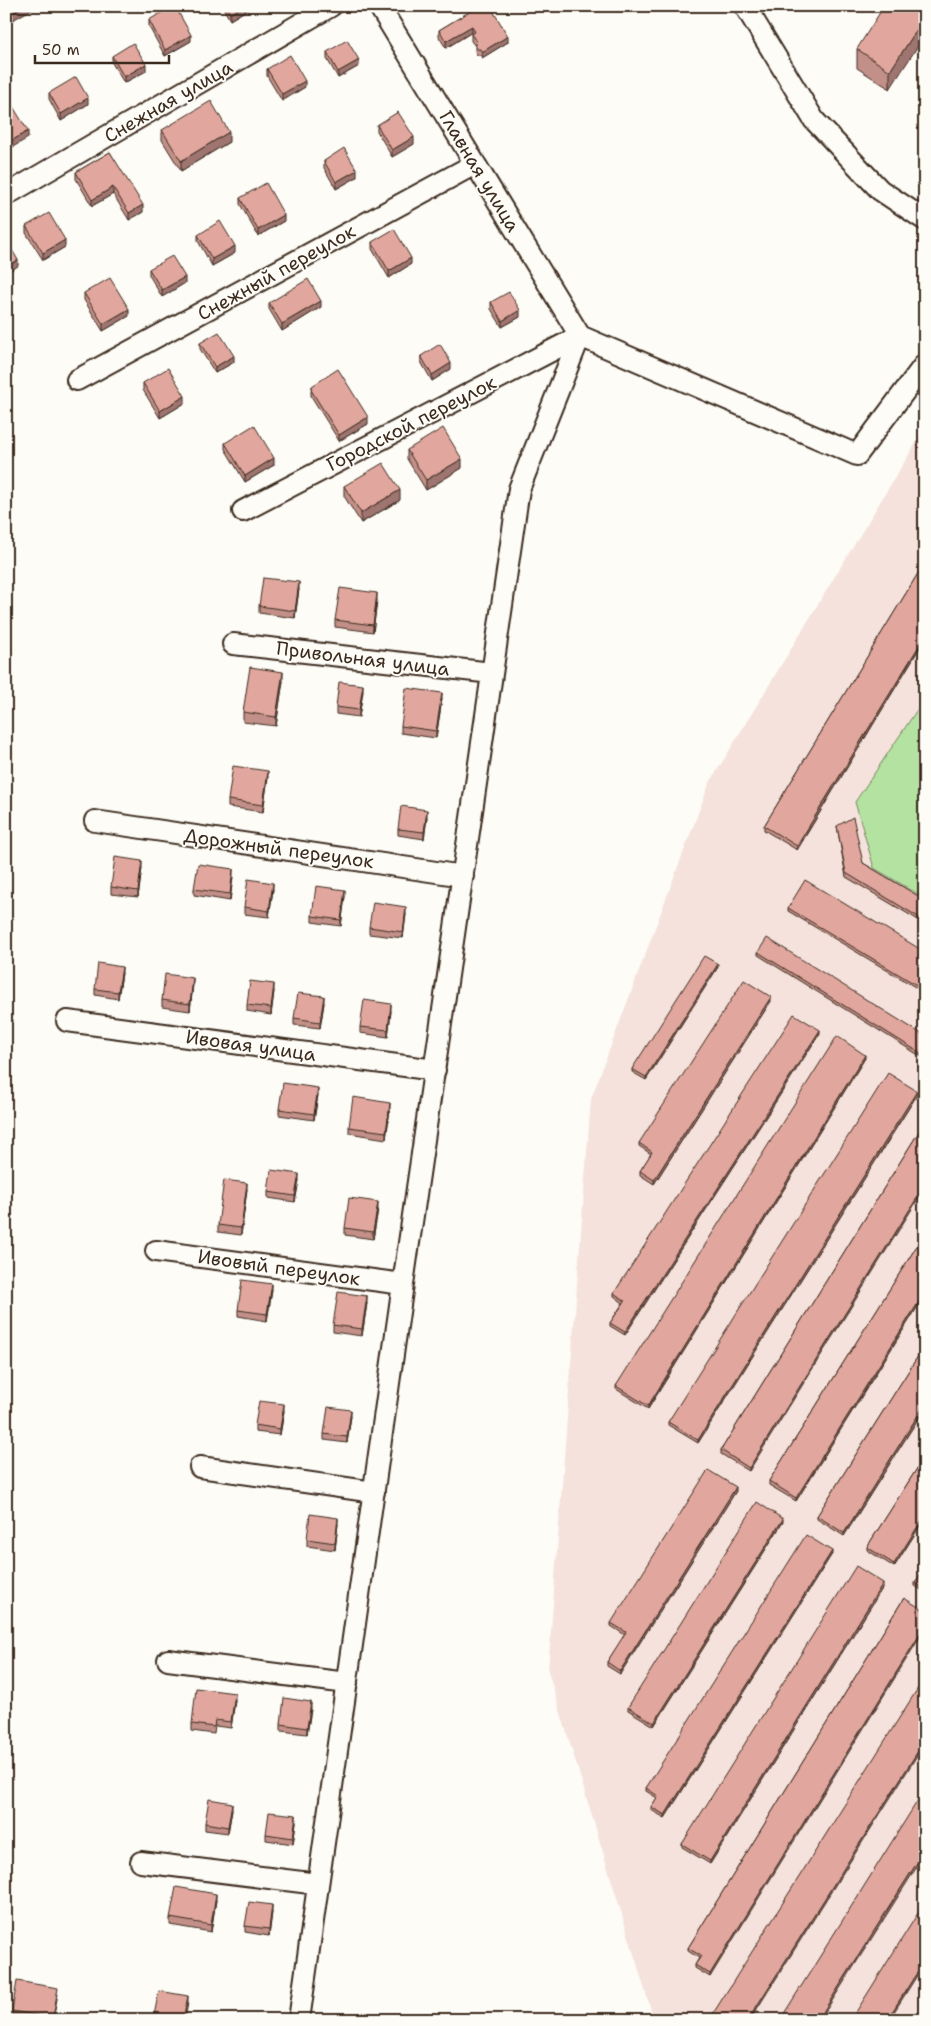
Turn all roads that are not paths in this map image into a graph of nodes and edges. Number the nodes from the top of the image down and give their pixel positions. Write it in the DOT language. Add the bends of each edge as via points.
graph roads {
  1 [pos="331,6"];
  2 [pos="379,6"];
  3 [pos="745,6"];
  4 [pos="475,164"];
  5 [pos="6,195"];
  6 [pos="925,220"];
  7 [pos="580,336"];
  8 [pos="925,364"];
  9 [pos="77,380"];
  10 [pos="242,511"];
  11 [pos="233,644"];
  12 [pos="492,673"];
  13 [pos="94,821"];
  14 [pos="463,876"];
  15 [pos="67,1021"];
  16 [pos="436,1070"];
  17 [pos="156,1251"];
  18 [pos="403,1284"];
  19 [pos="200,1467"];
  20 [pos="374,1492"];
  21 [pos="168,1660"];
  22 [pos="347,1683"];
  23 [pos="140,1862"];
  24 [pos="318,1884"];
  25 [pos="299,2020"];
  1 -- 5 [label="street, Снежная улица"];
  2 -- 4 [label="street, Главная улица"];
  3 -- 6 [label="street" via="814,120 880,190"];
  4 -- 7 [label="street, Главная улица"];
  4 -- 9 [label="street, Снежный переулок"];
  7 -- 8 [label="street" via="858,455"];
  7 -- 10 [label="street, Городской переулок"];
  7 -- 12 [label="street" via="519,489"];
  11 -- 12 [label="street, Привольная улица"];
  12 -- 14 [label="street"];
  13 -- 14 [label="street, Дорожный переулок"];
  14 -- 16 [label="street"];
  15 -- 16 [label="street, Ивовая улица"];
  16 -- 18 [label="street"];
  17 -- 18 [label="street, Ивовый переулок"];
  18 -- 20 [label="street"];
  19 -- 20 [label="street"];
  20 -- 22 [label="street"];
  21 -- 22 [label="street"];
  22 -- 24 [label="street"];
  23 -- 24 [label="street"];
  24 -- 25 [label="street"];
}
